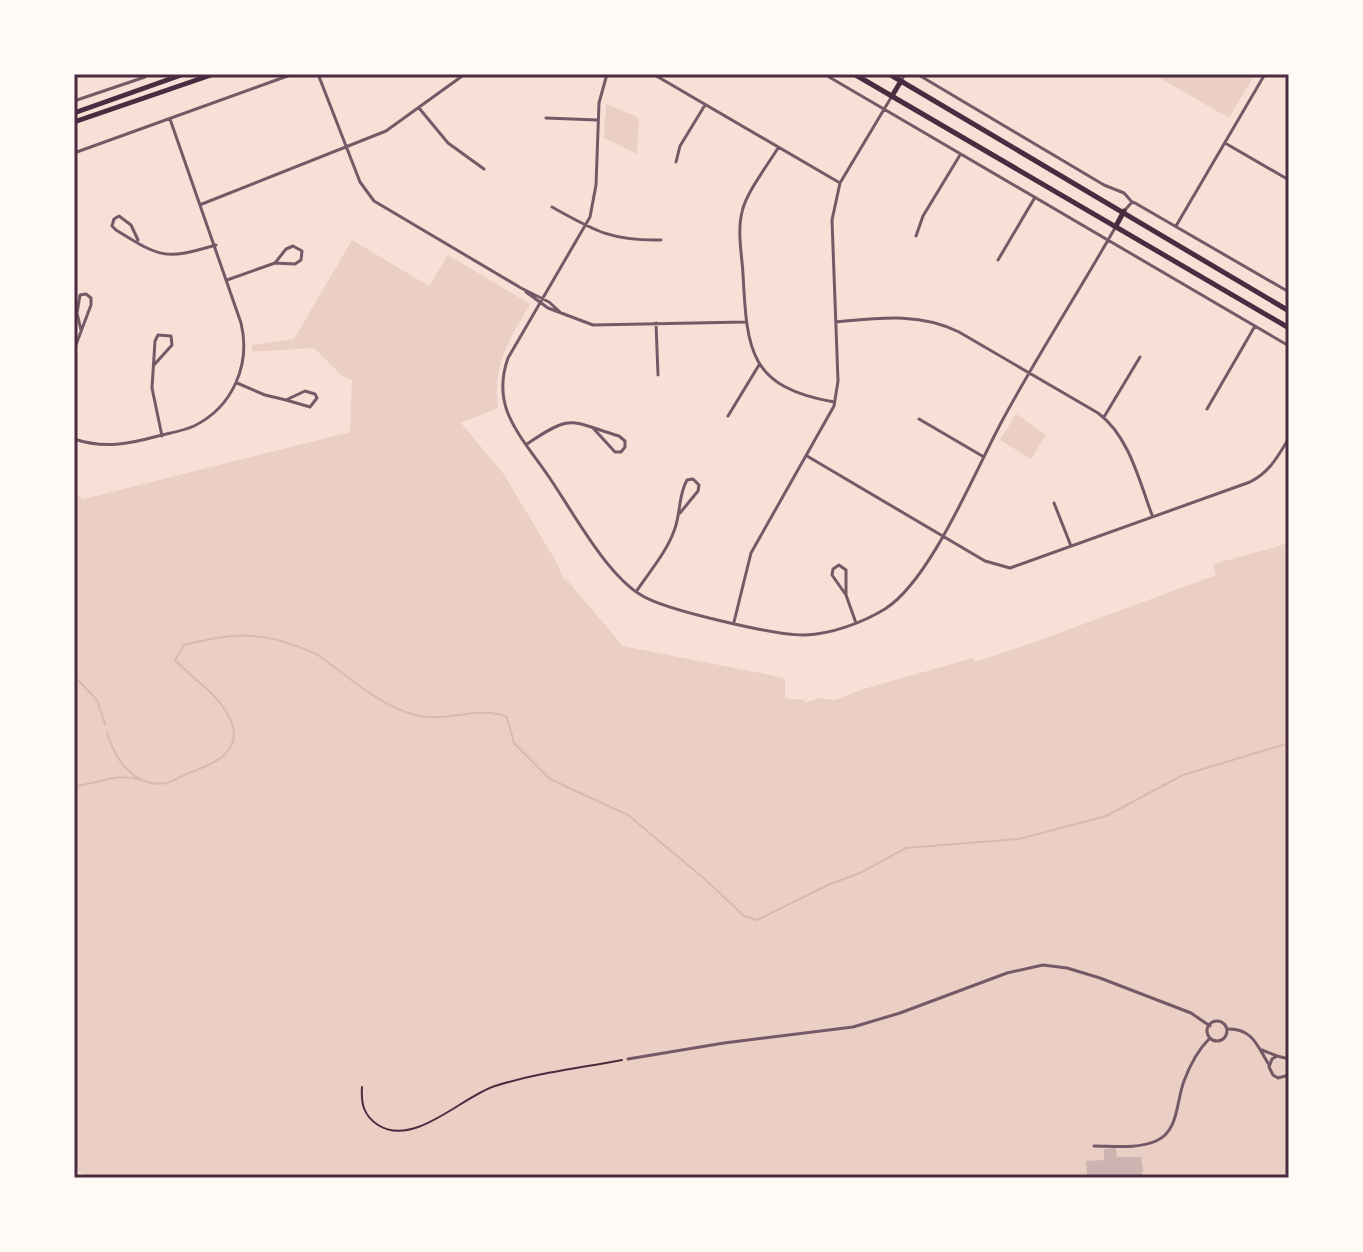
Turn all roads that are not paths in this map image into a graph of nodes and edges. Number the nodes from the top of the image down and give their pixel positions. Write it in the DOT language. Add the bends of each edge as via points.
graph roads {
  1 [pos="184,74"];
  2 [pos="210,74"];
  3 [pos="293,74"];
  4 [pos="318,74"];
  5 [pos="465,74"];
  6 [pos="607,74"];
  7 [pos="653,74"];
  8 [pos="824,74"];
  9 [pos="854,74"];
  10 [pos="889,74"];
  11 [pos="905,74"];
  12 [pos="917,74"];
  13 [pos="1265,74"];
  14 [pos="145,77"];
  15 [pos="901,81"];
  16 [pos="892,96"];
  17 [pos="74,101"];
  18 [pos="705,104"];
  19 [pos="419,108"];
  20 [pos="883,110"];
  21 [pos="74,113"];
  22 [pos="546,118"];
  23 [pos="170,119"];
  24 [pos="597,120"];
  25 [pos="74,122"];
  26 [pos="1225,143"];
  27 [pos="346,147"];
  28 [pos="778,148"];
  29 [pos="74,153"];
  30 [pos="960,155"];
  31 [pos="676,162"];
  32 [pos="484,169"];
  33 [pos="1289,180"];
  34 [pos="840,183"];
  35 [pos="1034,199"];
  36 [pos="1132,202"];
  37 [pos="202,204"];
  38 [pos="552,207"];
  39 [pos="1124,211"];
  40 [pos="585,226"];
  41 [pos="1116,226"];
  42 [pos="1176,226"];
  43 [pos="916,236"];
  44 [pos="138,240"];
  45 [pos="661,240"];
  46 [pos="1108,240"];
  47 [pos="216,245"];
  48 [pos="998,260"];
  49 [pos="275,263"];
  50 [pos="227,280"];
  51 [pos="1289,292"];
  52 [pos="541,301"];
  53 [pos="1289,311"];
  54 [pos="745,322"];
  55 [pos="836,322"];
  56 [pos="656,323"];
  57 [pos="1255,326"];
  58 [pos="1289,328"];
  59 [pos="81,330"];
  60 [pos="1289,346"];
  61 [pos="74,350"];
  62 [pos="1140,357"];
  63 [pos="154,365"];
  64 [pos="760,365"];
  65 [pos="1030,374"];
  66 [pos="658,375"];
  67 [pos="236,383"];
  68 [pos="286,400"];
  69 [pos="835,402"];
  70 [pos="1207,409"];
  71 [pos="728,416"];
  72 [pos="1104,417"];
  73 [pos="919,419"];
  74 [pos="593,428"];
  75 [pos="162,436"];
  76 [pos="1289,438"];
  77 [pos="74,439"];
  78 [pos="527,445"];
  79 [pos="807,456"];
  80 [pos="984,457"];
  81 [pos="1054,503"];
  82 [pos="680,513"];
  83 [pos="1152,517"];
  84 [pos="941,536"];
  85 [pos="1071,546"];
  86 [pos="636,592"];
  87 [pos="846,595"];
  88 [pos="734,622"];
  89 [pos="856,623"];
  90 [pos="1210,1026"];
  91 [pos="1229,1029"];
  92 [pos="1209,1039"];
  93 [pos="1262,1050"];
  94 [pos="1277,1056"];
  95 [pos="628,1059"];
  96 [pos="1289,1059"];
  97 [pos="1269,1065"];
  98 [pos="1289,1075"];
  99 [pos="1094,1146"];
  1 -- 21 [label="main road"];
  2 -- 25 [label="main road"];
  3 -- 23 [label="street"];
  4 -- 27 [label="street"];
  5 -- 19 [label="street"];
  6 -- 24 [label="street"];
  7 -- 18 [label="street"];
  8 -- 20 [label="street"];
  9 -- 16 [label="main road"];
  10 -- 15 [label="main road"];
  11 -- 15 [label="street"];
  12 -- 36 [label="street"];
  13 -- 26 [label="street"];
  14 -- 17 [label="street"];
  15 -- 16 [label="main road"];
  15 -- 39 [label="main road"];
  16 -- 20 [label="street"];
  16 -- 41 [label="main road"];
  18 -- 28 [label="street"];
  18 -- 31 [label="street"];
  19 -- 27 [label="street" via="386,131"];
  19 -- 32 [label="street" via="448,143"];
  20 -- 30 [label="street"];
  20 -- 34 [label="street"];
  22 -- 24 [label="street"];
  23 -- 29 [label="street"];
  23 -- 37 [label="street"];
  24 -- 40 [label="street" via="595,198"];
  26 -- 33 [label="street"];
  26 -- 42 [label="street"];
  27 -- 37 [label="street"];
  27 -- 52 [label="street" via="363,188 378,204"];
  28 -- 34 [label="street"];
  28 -- 54 [label="street" via="742,211"];
  30 -- 35 [label="street"];
  30 -- 43 [label="street"];
  34 -- 55 [label="street" via="832,220"];
  35 -- 46 [label="street"];
  35 -- 48 [label="street"];
  36 -- 39 [label="street"];
  36 -- 42 [label="street"];
  37 -- 47 [label="street"];
  38 -- 40 [label="street"];
  39 -- 41 [label="main road"];
  39 -- 53 [label="main road"];
  40 -- 45 [label="street" via="622,238"];
  40 -- 52 [label="street"];
  41 -- 46 [label="street"];
  41 -- 58 [label="main road"];
  42 -- 51 [label="street"];
  44 -- 44 [label="street" via="116,230 114,219 125,218"];
  44 -- 47 [label="street" via="168,256"];
  46 -- 57 [label="street"];
  46 -- 65 [label="street"];
  47 -- 50 [label="street"];
  49 -- 49 [label="street" via="290,247 302,251 295,264"];
  49 -- 50 [label="street"];
  50 -- 67 [label="street" via="245,340"];
  52 -- 56 [label="street" via="593,325"];
  52 -- 78 [label="street" via="508,358 503,381 508,412"];
  54 -- 56 [label="street"];
  54 -- 64 [label="street"];
  55 -- 65 [label="street" via="927,320 959,332"];
  55 -- 69 [label="street"];
  56 -- 66 [label="street"];
  57 -- 60 [label="street"];
  57 -- 70 [label="street"];
  59 -- 59 [label="street" via="77,301 86,294 91,305"];
  59 -- 61 [label="street"];
  62 -- 72 [label="street"];
  63 -- 63 [label="street" via="158,335 171,336 172,345"];
  63 -- 75 [label="street" via="152,399"];
  64 -- 69 [label="street" via="792,392"];
  64 -- 71 [label="street"];
  65 -- 72 [label="street"];
  65 -- 80 [label="street"];
  67 -- 68 [label="street"];
  67 -- 75 [label="street" via="208,418"];
  68 -- 68 [label="street" via="305,391 317,398 310,407"];
  69 -- 79 [label="street"];
  72 -- 83 [label="street" via="1123,443"];
  73 -- 80 [label="street"];
  74 -- 74 [label="street" via="615,452 625,447 619,436"];
  74 -- 78 [label="street" via="564,422"];
  75 -- 77 [label="street" via="110,446"];
  76 -- 83 [label="street" via="1260,477"];
  78 -- 86 [label="street" via="615,573"];
  79 -- 84 [label="street"];
  79 -- 88 [label="street" via="751,553"];
  80 -- 84 [label="street"];
  81 -- 85 [label="street"];
  82 -- 82 [label="street" via="698,491 693,479 685,482"];
  82 -- 86 [label="street" via="663,553"];
  83 -- 85 [label="street"];
  84 -- 85 [label="street" via="1005,568"];
  84 -- 89 [label="street" via="901,597"];
  86 -- 88 [label="street" via="665,606"];
  87 -- 87 [label="street" via="846,570 839,565 832,575"];
  87 -- 89 [label="street"];
  88 -- 89 [label="street" via="801,635"];
  90 -- 91 [label="street" via="1220,1021"];
  90 -- 92 [label="street"];
  90 -- 95 [label="street" via="1191,1013 1100,978 1043,965 853,1027"];
  91 -- 92 [label="street" via="1221,1039"];
  91 -- 93 [label="street" via="1249,1033"];
  92 -- 99 [label="street" via="1191,1064 1164,1136 1143,1145"];
  93 -- 94 [label="street"];
  93 -- 97 [label="street"];
  94 -- 96 [label="street"];
  94 -- 97 [label="street"];
  97 -- 98 [label="street" via="1275,1077"];
}
